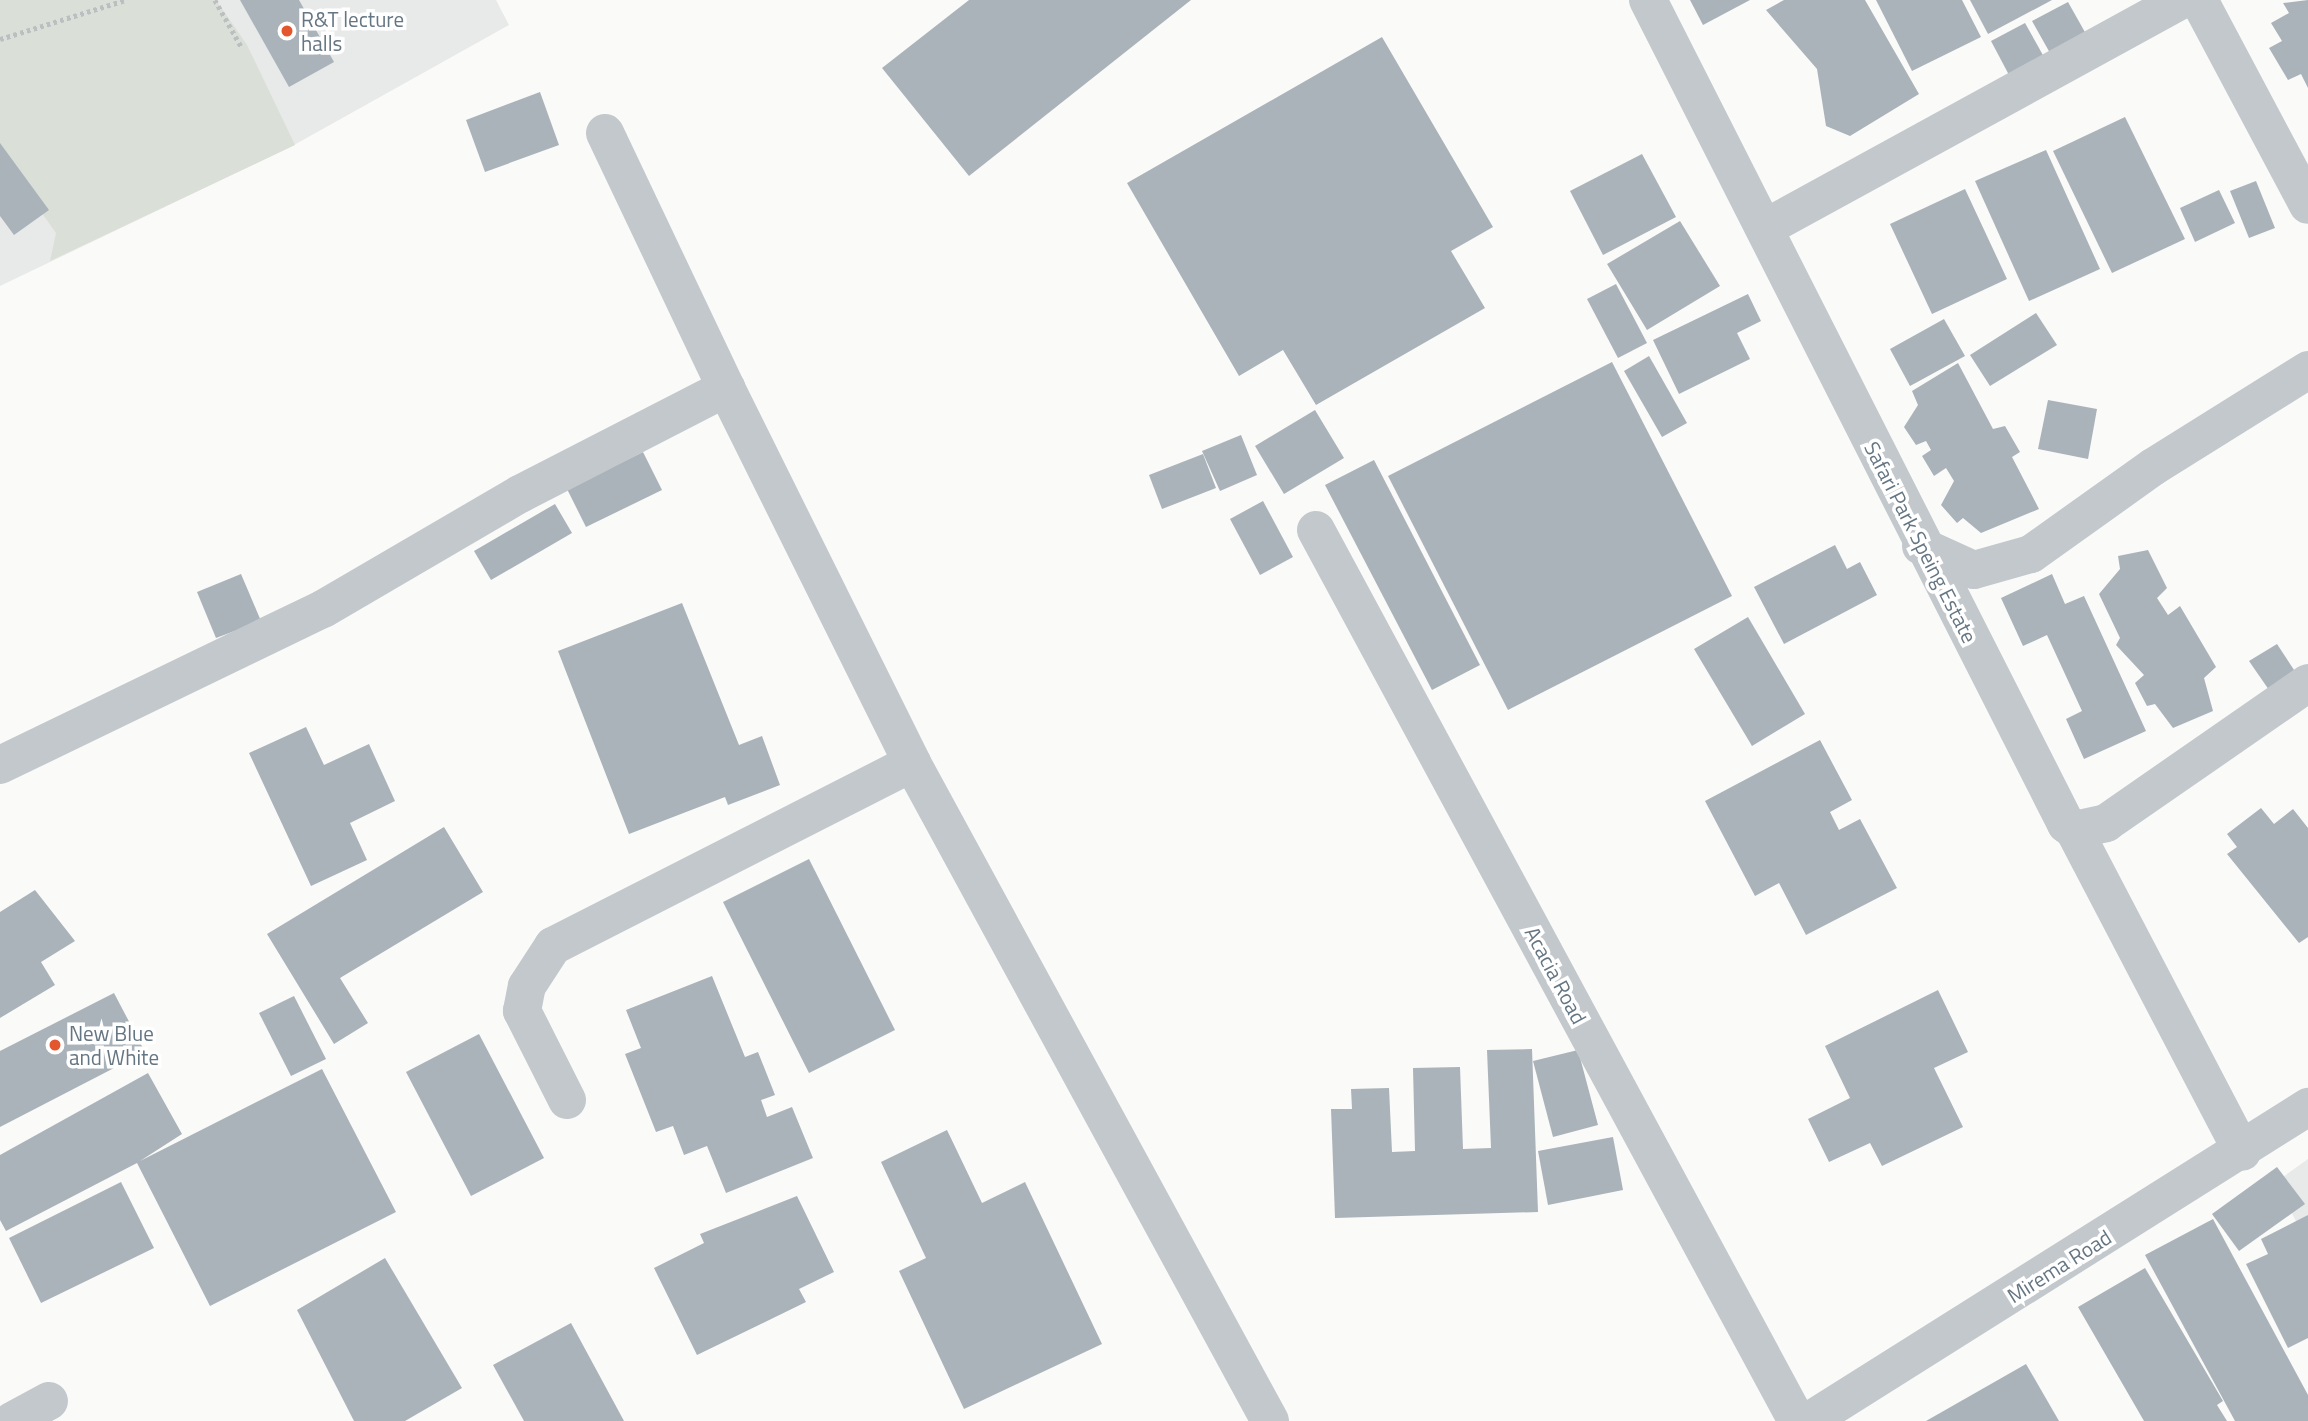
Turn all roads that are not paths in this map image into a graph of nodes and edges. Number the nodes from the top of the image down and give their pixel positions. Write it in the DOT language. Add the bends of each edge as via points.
graph roads {
  1 [pos="1647,0"];
  2 [pos="2182,0"];
  3 [pos="2199,0"];
  4 [pos="605,133"];
  5 [pos="2308,205"];
  6 [pos="1765,228"];
  7 [pos="2308,370"];
  8 [pos="726,388"];
  9 [pos="1316,530"];
  10 [pos="1921,546"];
  11 [pos="2308,683"];
  12 [pos="912,763"];
  13 [pos="0,765"];
  14 [pos="2074,830"];
  15 [pos="566,1100"];
  16 [pos="2308,1107"];
  17 [pos="2242,1152"];
  18 [pos="49,1401"];
  19 [pos="12,1421"];
  20 [pos="1270,1421"];
  21 [pos="1797,1421"];
  22 [pos="1809,1421"];
  1 -- 6 [label="street, Safari Park Speing Estate"];
  2 -- 6 [label="street"];
  3 -- 5 [label="street"];
  4 -- 8 [label="street"];
  6 -- 10 [label="street, Safari Park Speing Estate"];
  7 -- 10 [label="street" via="2153,467 2031,554 1974,570"];
  8 -- 12 [label="street"];
  8 -- 13 [label="street" via="520,494 323,609"];
  9 -- 21 [label="street, Acacia Road"];
  10 -- 14 [label="street, Safari Park Speing Estate" via="2055,809"];
  11 -- 14 [label="street" via="2132,808 2092,829"];
  12 -- 15 [label="street" via="553,946 527,986 522,1010"];
  12 -- 20 [label="street"];
  14 -- 17 [label="street, Safari Park Speing Estate"];
  16 -- 17 [label="street, Mirema Road"];
  17 -- 22 [label="street, Mirema Road"];
  18 -- 19 [label="street"];
}
